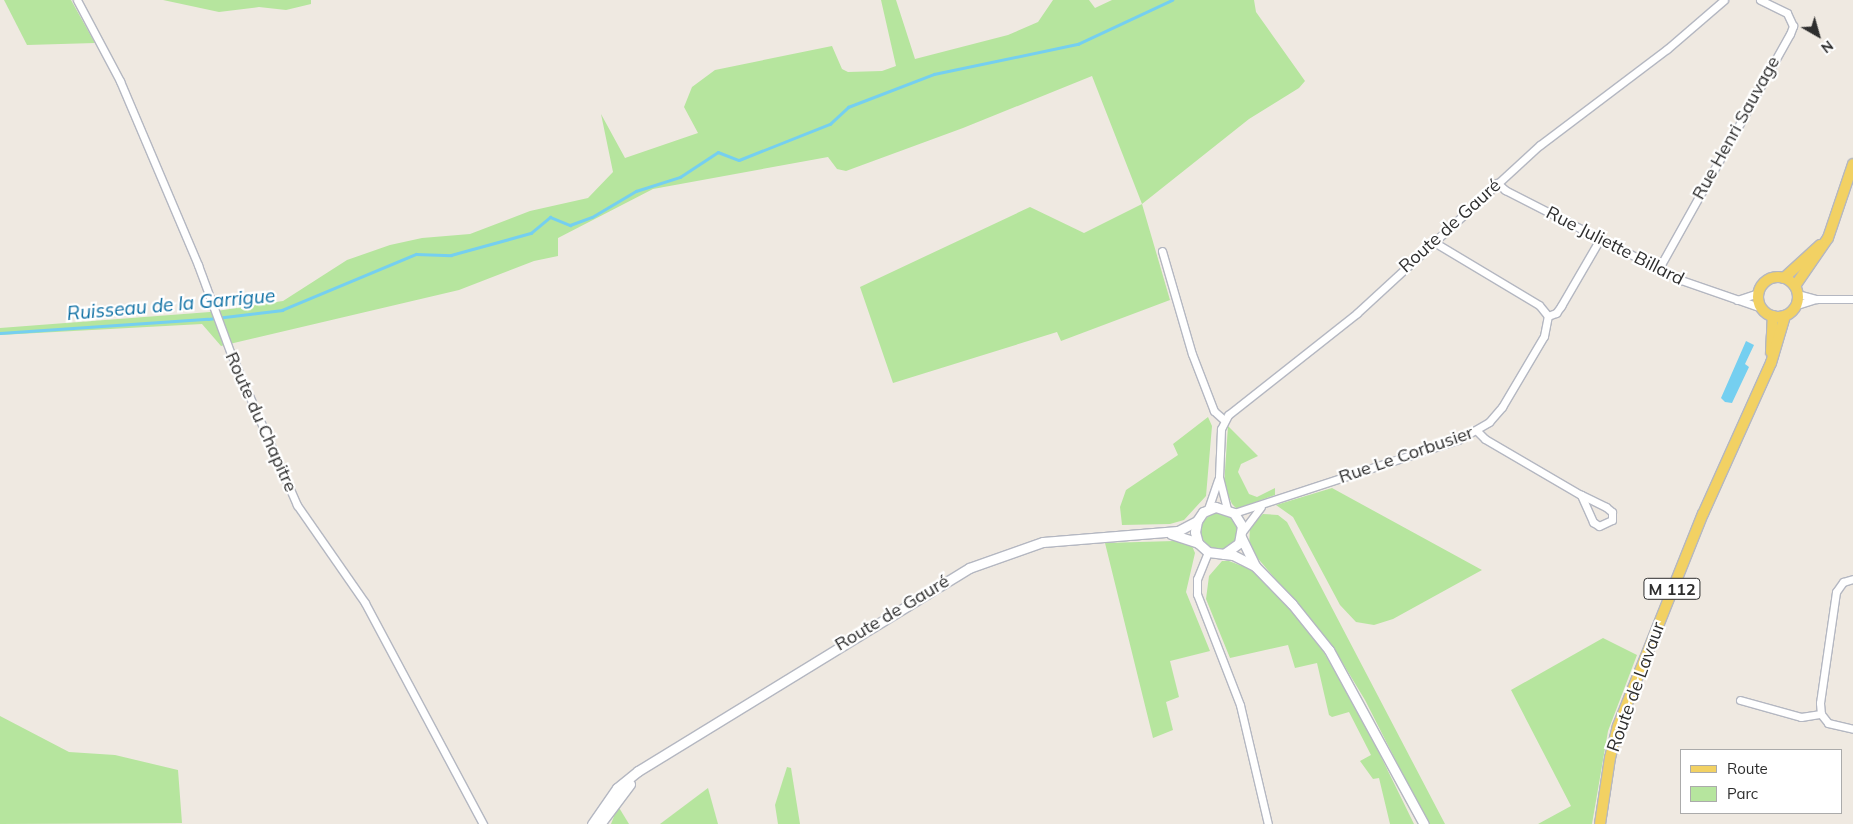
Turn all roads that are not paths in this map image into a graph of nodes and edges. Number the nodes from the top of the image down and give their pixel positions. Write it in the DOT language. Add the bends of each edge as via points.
graph roads {
  1 [pos="77,0"];
  2 [pos="1724,0"];
  3 [pos="1760,0"];
  4 [pos="1853,164"];
  5 [pos="1498,183"];
  6 [pos="1828,238"];
  7 [pos="1600,240"];
  8 [pos="1432,241"];
  9 [pos="1162,251"];
  10 [pos="1658,270"];
  11 [pos="1784,278"];
  12 [pos="1759,293"];
  13 [pos="1797,295"];
  14 [pos="1853,299"];
  15 [pos="1737,300"];
  16 [pos="1762,308"];
  17 [pos="1548,316"];
  18 [pos="1773,316"];
  19 [pos="1786,316"];
  20 [pos="1771,363"];
  21 [pos="1224,420"];
  22 [pos="1477,431"];
  23 [pos="1219,478"];
  24 [pos="1581,495"];
  25 [pos="1261,506"];
  26 [pos="1208,509"];
  27 [pos="1231,511"];
  28 [pos="1197,521"];
  29 [pos="1164,533"];
  30 [pos="1242,534"];
  31 [pos="1198,543"];
  32 [pos="1208,552"];
  33 [pos="1224,554"];
  34 [pos="1255,566"];
  35 [pos="1853,579"];
  36 [pos="1740,700"];
  37 [pos="1820,714"];
  38 [pos="1853,729"];
  39 [pos="647,766"];
  40 [pos="483,824"];
  41 [pos="592,824"];
  42 [pos="600,824"];
  43 [pos="1268,824"];
  44 [pos="1424,824"];
  45 [pos="1600,824"];
  1 -- 40 [label="street, Route du Chapitre" via="120,81 198,265 230,354 297,505 365,603"];
  2 -- 5 [label="street, Route de Gauré" via="1660,54 1556,132"];
  3 -- 10 [label="street, Rue Henri Sauvage" via="1787,13 1793,26 1790,34"];
  4 -- 6 [label="main road"];
  5 -- 7 [label="street, Rue Juliette Billard" via="1505,190"];
  5 -- 8 [label="street, Route de Gauré"];
  6 -- 11 [label="main road"];
  6 -- 13 [label="main road"];
  7 -- 10 [label="street, Rue Juliette Billard"];
  7 -- 17 [label="street" via="1561,306"];
  8 -- 17 [label="street" via="1539,304"];
  8 -- 21 [label="street, Route de Gauré" via="1357,313"];
  9 -- 21 [label="street" via="1192,354 1214,411"];
  10 -- 15 [label="street, Rue Juliette Billard"];
  11 -- 12 [label="main road" via="1768,280"];
  11 -- 13 [label="main road"];
  12 -- 15 [label="street"];
  12 -- 16 [label="main road"];
  13 -- 14 [label="street" via="1816,299"];
  13 -- 19 [label="main road"];
  15 -- 16 [label="street, Rue Juliette Billard"];
  16 -- 18 [label="main road"];
  17 -- 22 [label="street, Rue Le Corbusier" via="1544,336 1508,398 1494,417"];
  18 -- 19 [label="main road"];
  18 -- 20 [label="main road, Route de Lavaur / M 112"];
  19 -- 20 [label="main road, Route de Lavaur / M 112"];
  20 -- 45 [label="main road, Route de Lavaur / M 112" via="1703,514 1618,726"];
  21 -- 23 [label="street"];
  22 -- 24 [label="street" via="1485,440"];
  22 -- 25 [label="street, Rue Le Corbusier"];
  23 -- 26 [label="street"];
  23 -- 27 [label="street"];
  24 -- 24 [label="street" via="1593,522 1603,526 1612,520 1612,512 1606,507"];
  25 -- 27 [label="street, Rue Le Corbusier"];
  25 -- 30 [label="street"];
  26 -- 27 [label="street"];
  26 -- 28 [label="street"];
  27 -- 30 [label="street"];
  28 -- 29 [label="street, Route de Gauré" via="1178,531"];
  28 -- 31 [label="street"];
  29 -- 31 [label="street, Route de Gauré"];
  29 -- 39 [label="street, Route de Gauré" via="1097,535 1043,542 977,564 918,597"];
  30 -- 33 [label="street" via="1235,548"];
  30 -- 34 [label="street"];
  31 -- 32 [label="street"];
  32 -- 33 [label="street"];
  32 -- 43 [label="street" via="1198,579 1197,594 1240,706"];
  33 -- 34 [label="street"];
  34 -- 44 [label="street" via="1292,604 1329,650"];
  35 -- 37 [label="street" via="1844,582 1836,592"];
  36 -- 37 [label="street" via="1801,717"];
  37 -- 38 [label="street" via="1835,726"];
  39 -- 41 [label="street, Route de Gauré" via="618,788"];
  39 -- 42 [label="street, Route de Gauré" via="625,789"];
}
